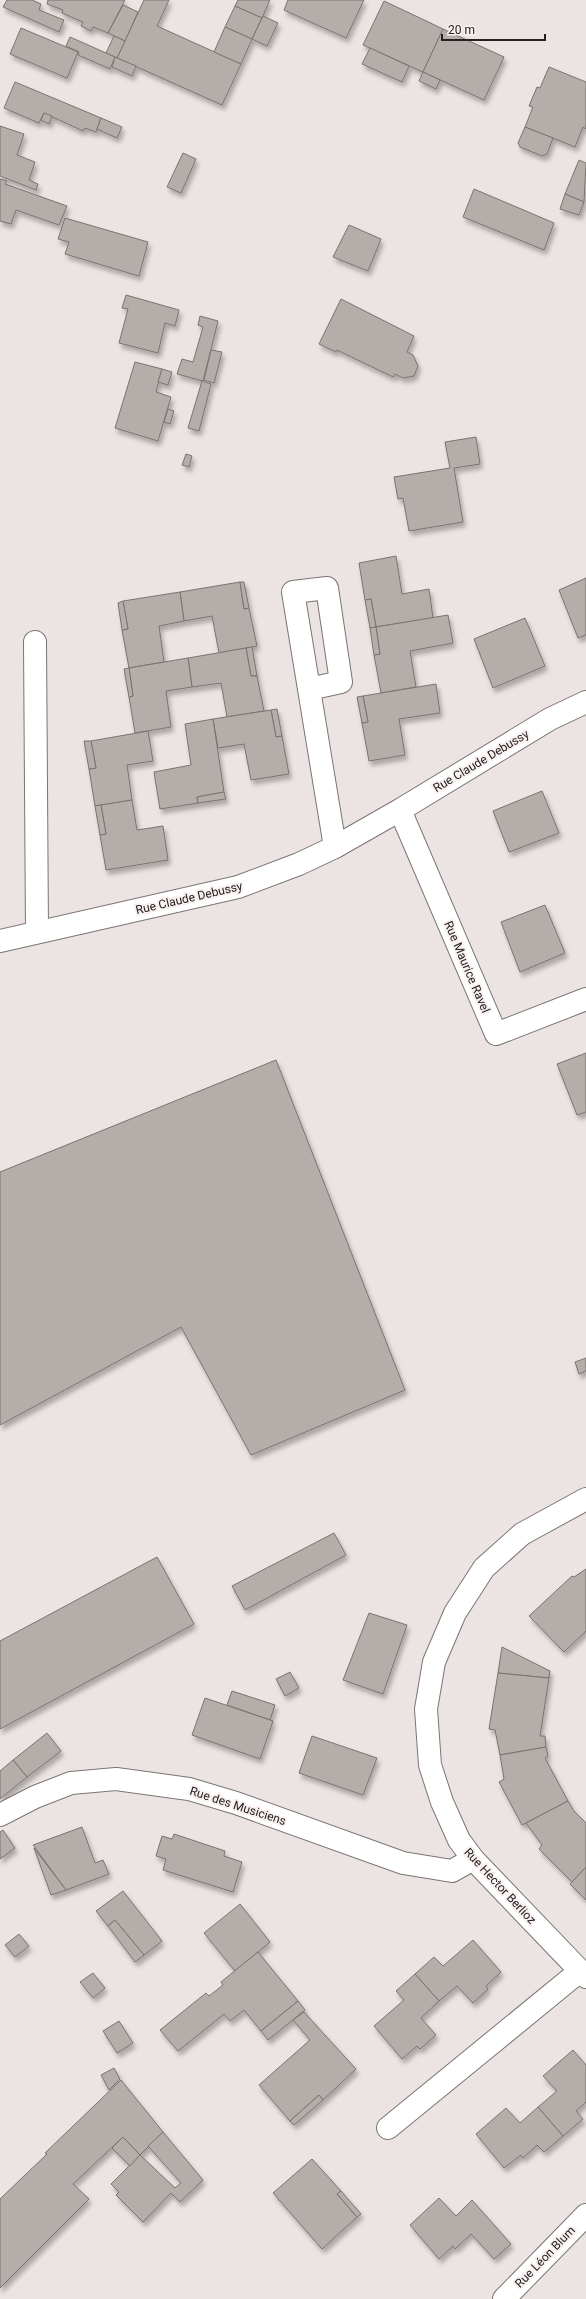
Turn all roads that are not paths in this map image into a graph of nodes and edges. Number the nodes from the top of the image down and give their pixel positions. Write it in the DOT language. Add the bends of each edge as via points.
graph roads {
  1 [pos="35,642"];
  2 [pos="309,689"];
  3 [pos="586,702"];
  4 [pos="400,810"];
  5 [pos="335,846"];
  6 [pos="37,932"];
  7 [pos="0,941"];
  8 [pos="586,999"];
  9 [pos="586,1499"];
  10 [pos="0,1815"];
  11 [pos="473,1859"];
  12 [pos="583,1974"];
  13 [pos="388,2128"];
  14 [pos="586,2215"];
  15 [pos="504,2299"];
  1 -- 6 [label="street"];
  2 -- 5 [label="street"];
  3 -- 4 [label="street, Rue Claude Debussy" via="550,719"];
  4 -- 5 [label="street, Rue Claude Debussy"];
  4 -- 8 [label="street, Rue Maurice Ravel" via="496,1034"];
  5 -- 6 [label="street, Rue Claude Debussy" via="299,864 238,887"];
  6 -- 7 [label="street, Rue Claude Debussy"];
  9 -- 11 [label="street, Rue Hector Berlioz" via="522,1534 484,1568 455,1613 434,1662 426,1709 430,1765 442,1802 459,1840"];
  10 -- 11 [label="street, Rue des Musiciens" via="35,1797 71,1783 116,1779 189,1789 236,1803 403,1863 452,1871"];
  11 -- 12 [label="street, Rue Hector Berlioz"];
  12 -- 13 [label="street, Rue Hector Berlioz"];
  14 -- 15 [label="street, Rue Léon Blum"];
}
